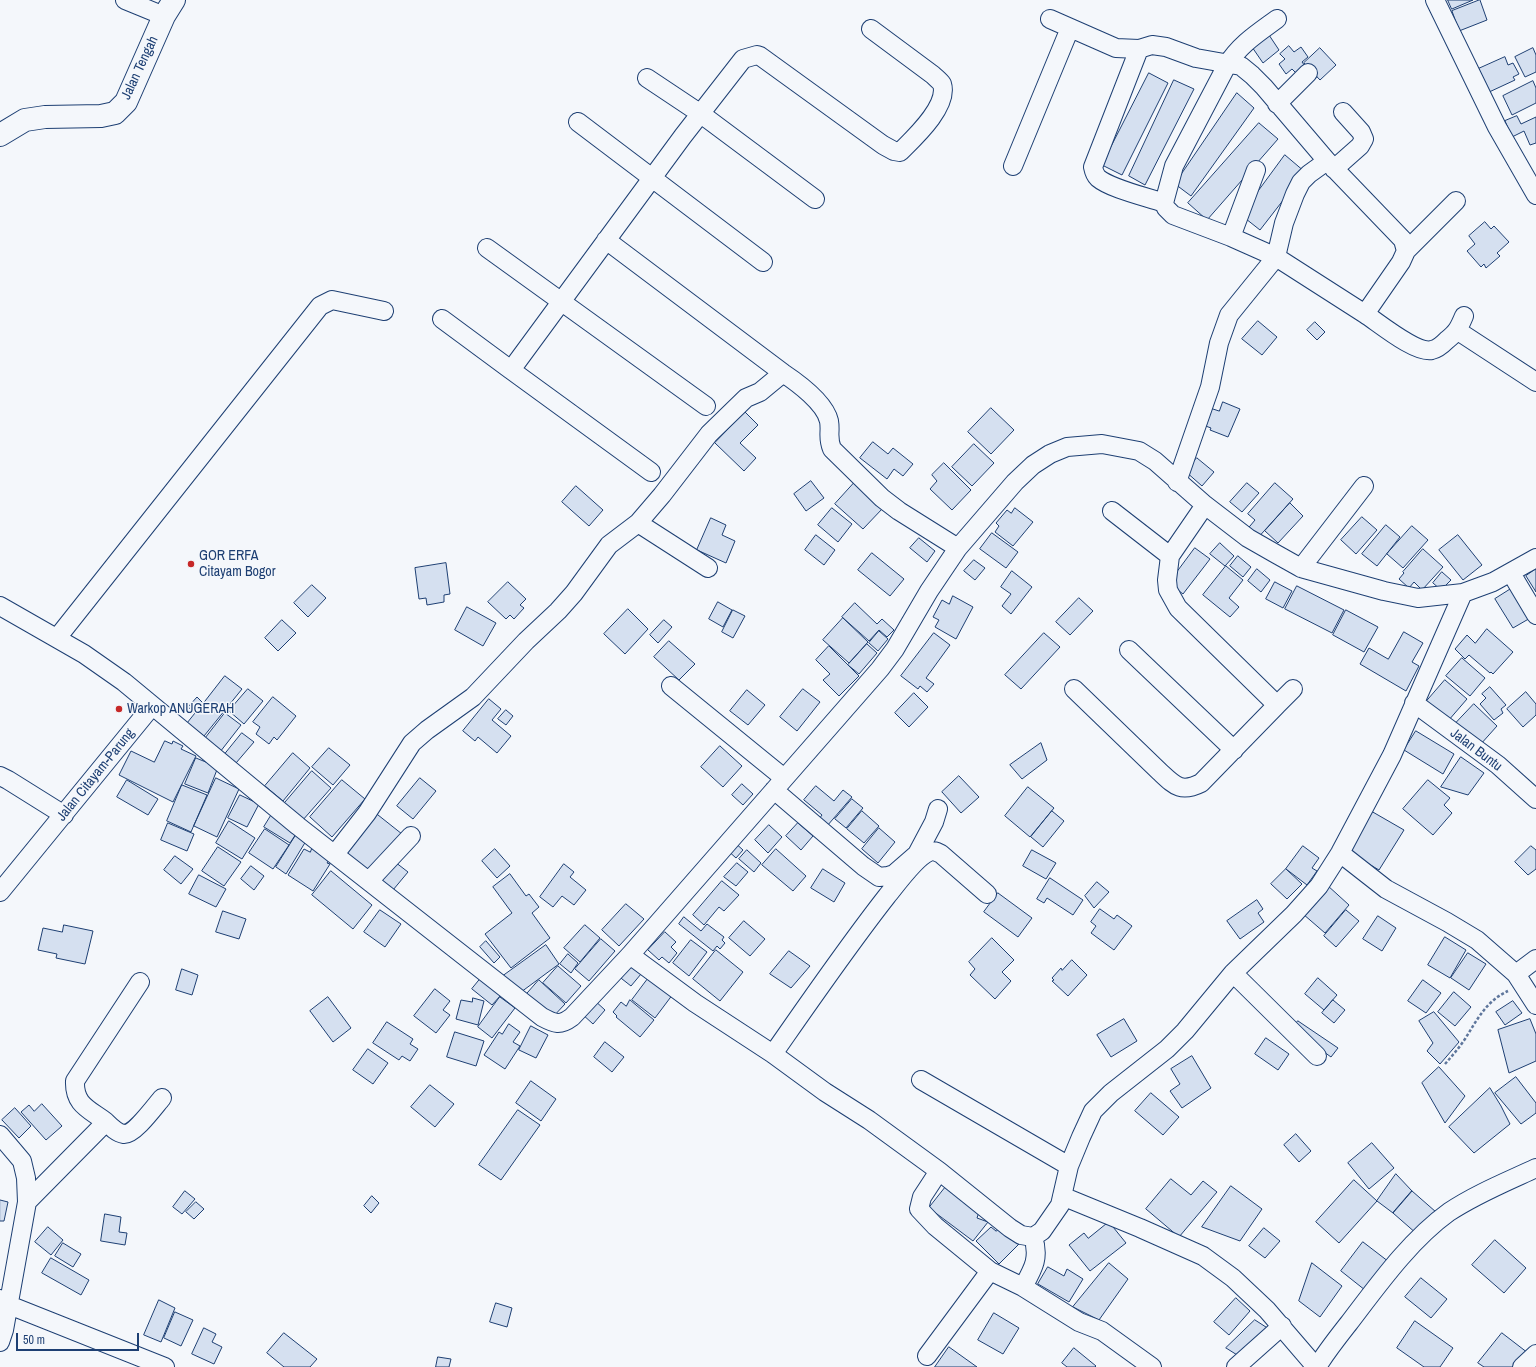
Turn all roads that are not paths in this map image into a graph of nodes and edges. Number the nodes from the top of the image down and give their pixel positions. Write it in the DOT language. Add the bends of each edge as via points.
graph roads {
  1 [pos="125,0"];
  2 [pos="1435,0"];
  3 [pos="169,8"];
  4 [pos="1050,19"];
  5 [pos="1277,19"];
  6 [pos="1070,28"];
  7 [pos="871,30"];
  8 [pos="1139,49"];
  9 [pos="1227,64"];
  10 [pos="1308,73"];
  11 [pos="647,78"];
  12 [pos="1278,104"];
  13 [pos="1343,112"];
  14 [pos="701,114"];
  15 [pos="578,122"];
  16 [pos="0,135"];
  17 [pos="1330,165"];
  18 [pos="1012,166"];
  19 [pos="1256,170"];
  20 [pos="652,179"];
  21 [pos="1536,195"];
  22 [pos="815,199"];
  23 [pos="1456,201"];
  24 [pos="1164,202"];
  25 [pos="1231,237"];
  26 [pos="606,240"];
  27 [pos="488,248"];
  28 [pos="1406,251"];
  29 [pos="1276,257"];
  30 [pos="763,262"];
  31 [pos="562,301"];
  32 [pos="384,311"];
  33 [pos="1365,314"];
  34 [pos="442,319"];
  35 [pos="511,370"];
  36 [pos="783,373"];
  37 [pos="1536,382"];
  38 [pos="706,406"];
  39 [pos="651,472"];
  40 [pos="1178,482"];
  41 [pos="1364,486"];
  42 [pos="1205,506"];
  43 [pos="1112,511"];
  44 [pos="638,523"];
  45 [pos="958,548"];
  46 [pos="1170,556"];
  47 [pos="1536,558"];
  48 [pos="708,568"];
  49 [pos="1301,568"];
  50 [pos="1511,573"];
  51 [pos="1463,593"];
  52 [pos="0,606"];
  53 [pos="1536,615"];
  54 [pos="57,638"];
  55 [pos="1129,650"];
  56 [pos="671,686"];
  57 [pos="1074,689"];
  58 [pos="1293,689"];
  59 [pos="1414,703"];
  60 [pos="1277,705"];
  61 [pos="152,706"];
  62 [pos="1234,750"];
  63 [pos="0,776"];
  64 [pos="779,784"];
  65 [pos="1536,799"];
  66 [pos="938,809"];
  67 [pos="64,815"];
  68 [pos="411,836"];
  69 [pos="1340,853"];
  70 [pos="335,854"];
  71 [pos="369,881"];
  72 [pos="0,892"];
  73 [pos="987,894"];
  74 [pos="630,955"];
  75 [pos="1536,959"];
  76 [pos="1232,973"];
  77 [pos="1519,979"];
  78 [pos="140,982"];
  79 [pos="1536,1005"];
  80 [pos="773,1054"];
  81 [pos="1317,1056"];
  82 [pos="921,1080"];
  83 [pos="162,1098"];
  84 [pos="106,1122"];
  85 [pos="0,1135"];
  86 [pos="1069,1166"];
  87 [pos="1536,1168"];
  88 [pos="939,1171"];
  89 [pos="1062,1196"];
  90 [pos="28,1202"];
  91 [pos="1033,1237"];
  92 [pos="990,1271"];
  93 [pos="1023,1287"];
  94 [pos="5,1302"];
  95 [pos="1282,1326"];
  96 [pos="0,1342"];
  97 [pos="1536,1354"];
  98 [pos="927,1356"];
  99 [pos="165,1367"];
  100 [pos="1152,1367"];
  101 [pos="1236,1367"];
  102 [pos="1317,1367"];
  103 [pos="1522,1367"];
  1 -- 3 [label="street"];
  2 -- 21 [label="street" via="1497,127"];
  3 -- 16 [label="main road, Jalan Tengah" via="126,102 115,113 26,120"];
  4 -- 6 [label="street"];
  5 -- 9 [label="street" via="1249,39"];
  6 -- 8 [label="street" via="1116,48"];
  6 -- 18 [label="street"];
  7 -- 14 [label="street" via="942,84 939,105 920,133 900,152 883,144 757,54 743,59"];
  8 -- 9 [label="street" via="1152,45 1166,47 1196,58"];
  8 -- 24 [label="street" via="1092,167 1100,180 1112,186"];
  9 -- 12 [label="street" via="1241,66"];
  9 -- 24 [label="street" via="1174,166"];
  10 -- 12 [label="street"];
  11 -- 14 [label="street"];
  12 -- 17 [label="street"];
  13 -- 17 [label="street" via="1364,139 1360,146"];
  14 -- 20 [label="street"];
  14 -- 22 [label="street"];
  15 -- 20 [label="street"];
  17 -- 28 [label="street" via="1403,240"];
  17 -- 29 [label="street" via="1309,174 1301,182 1284,223"];
  19 -- 25 [label="street"];
  20 -- 26 [label="street"];
  20 -- 30 [label="street"];
  23 -- 28 [label="street"];
  24 -- 25 [label="street" via="1173,215"];
  25 -- 29 [label="street"];
  26 -- 31 [label="street"];
  26 -- 36 [label="street"];
  27 -- 31 [label="street"];
  28 -- 33 [label="street"];
  29 -- 33 [label="street"];
  29 -- 40 [label="street" via="1229,315 1219,343 1210,387"];
  31 -- 35 [label="street"];
  31 -- 38 [label="street"];
  32 -- 54 [label="street" via="332,300 320,306"];
  33 -- 37 [label="street" via="1420,350 1431,350 1440,346 1461,324"];
  34 -- 35 [label="street"];
  35 -- 39 [label="street"];
  36 -- 44 [label="street" via="760,392 746,398 709,434"];
  36 -- 45 [label="street" via="823,408 829,422 828,438 832,449 882,498"];
  40 -- 42 [label="street"];
  40 -- 45 [label="street" via="1155,461 1139,452 1102,444 1067,447 1032,465"];
  41 -- 49 [label="street"];
  42 -- 46 [label="street"];
  42 -- 49 [label="street" via="1248,538"];
  43 -- 46 [label="street"];
  44 -- 48 [label="street"];
  44 -- 70 [label="street" via="609,545 574,593 473,697 412,743 367,813"];
  45 -- 64 [label="street" via="880,669"];
  46 -- 60 [label="street" via="1168,590 1178,608"];
  47 -- 50 [label="street"];
  49 -- 51 [label="street" via="1418,598"];
  50 -- 51 [label="street"];
  50 -- 53 [label="street"];
  51 -- 59 [label="street"];
  52 -- 54 [label="street"];
  54 -- 61 [label="street" via="124,682"];
  55 -- 62 [label="street"];
  56 -- 64 [label="street"];
  57 -- 62 [label="street" via="1165,777 1182,788 1191,788 1201,783"];
  58 -- 60 [label="street"];
  59 -- 65 [label="street, Jalan Buntu" via="1498,765"];
  59 -- 69 [label="street" via="1392,755"];
  60 -- 62 [label="street"];
  61 -- 67 [label="street, Jalan Citayam-Parung"];
  61 -- 70 [label="street"];
  63 -- 67 [label="street"];
  64 -- 66 [label="street" via="863,866 879,877 894,874 917,854"];
  64 -- 74 [label="street"];
  67 -- 72 [label="street, Jalan Citayam-Parung"];
  68 -- 71 [label="street"];
  69 -- 76 [label="street" via="1319,886 1294,914"];
  69 -- 77 [label="street" via="1386,889 1477,940"];
  70 -- 71 [label="street"];
  71 -- 74 [label="street" via="542,1017 558,1024 572,1017"];
  73 -- 80 [label="street" via="941,854 929,852 903,876 851,942"];
  74 -- 80 [label="street" via="695,1003"];
  75 -- 77 [label="street"];
  76 -- 81 [label="street"];
  76 -- 86 [label="street" via="1167,1049 1111,1093 1093,1111"];
  77 -- 79 [label="street"];
  78 -- 84 [label="street" via="75,1081 75,1092 79,1101"];
  80 -- 88 [label="street"];
  82 -- 86 [label="street"];
  83 -- 84 [label="street" via="133,1131 126,1134 118,1132"];
  84 -- 90 [label="street"];
  85 -- 90 [label="street" via="22,1161"];
  86 -- 89 [label="street"];
  87 -- 102 [label="street" via="1485,1191 1438,1220 1393,1268"];
  88 -- 91 [label="street" via="1010,1228 1021,1235"];
  88 -- 92 [label="street" via="922,1196 919,1209 935,1226"];
  89 -- 91 [label="street" via="1060,1205 1050,1221"];
  89 -- 95 [label="street" via="1203,1256 1233,1278"];
  90 -- 94 [label="street"];
  91 -- 93 [label="street" via="1036,1260"];
  92 -- 93 [label="street"];
  92 -- 98 [label="street"];
  93 -- 100 [label="street" via="1079,1322 1102,1331"];
  94 -- 96 [label="street" via="4,1330"];
  94 -- 99 [label="street"];
  95 -- 101 [label="street"];
  95 -- 102 [label="street"];
  97 -- 103 [label="street"];
}
